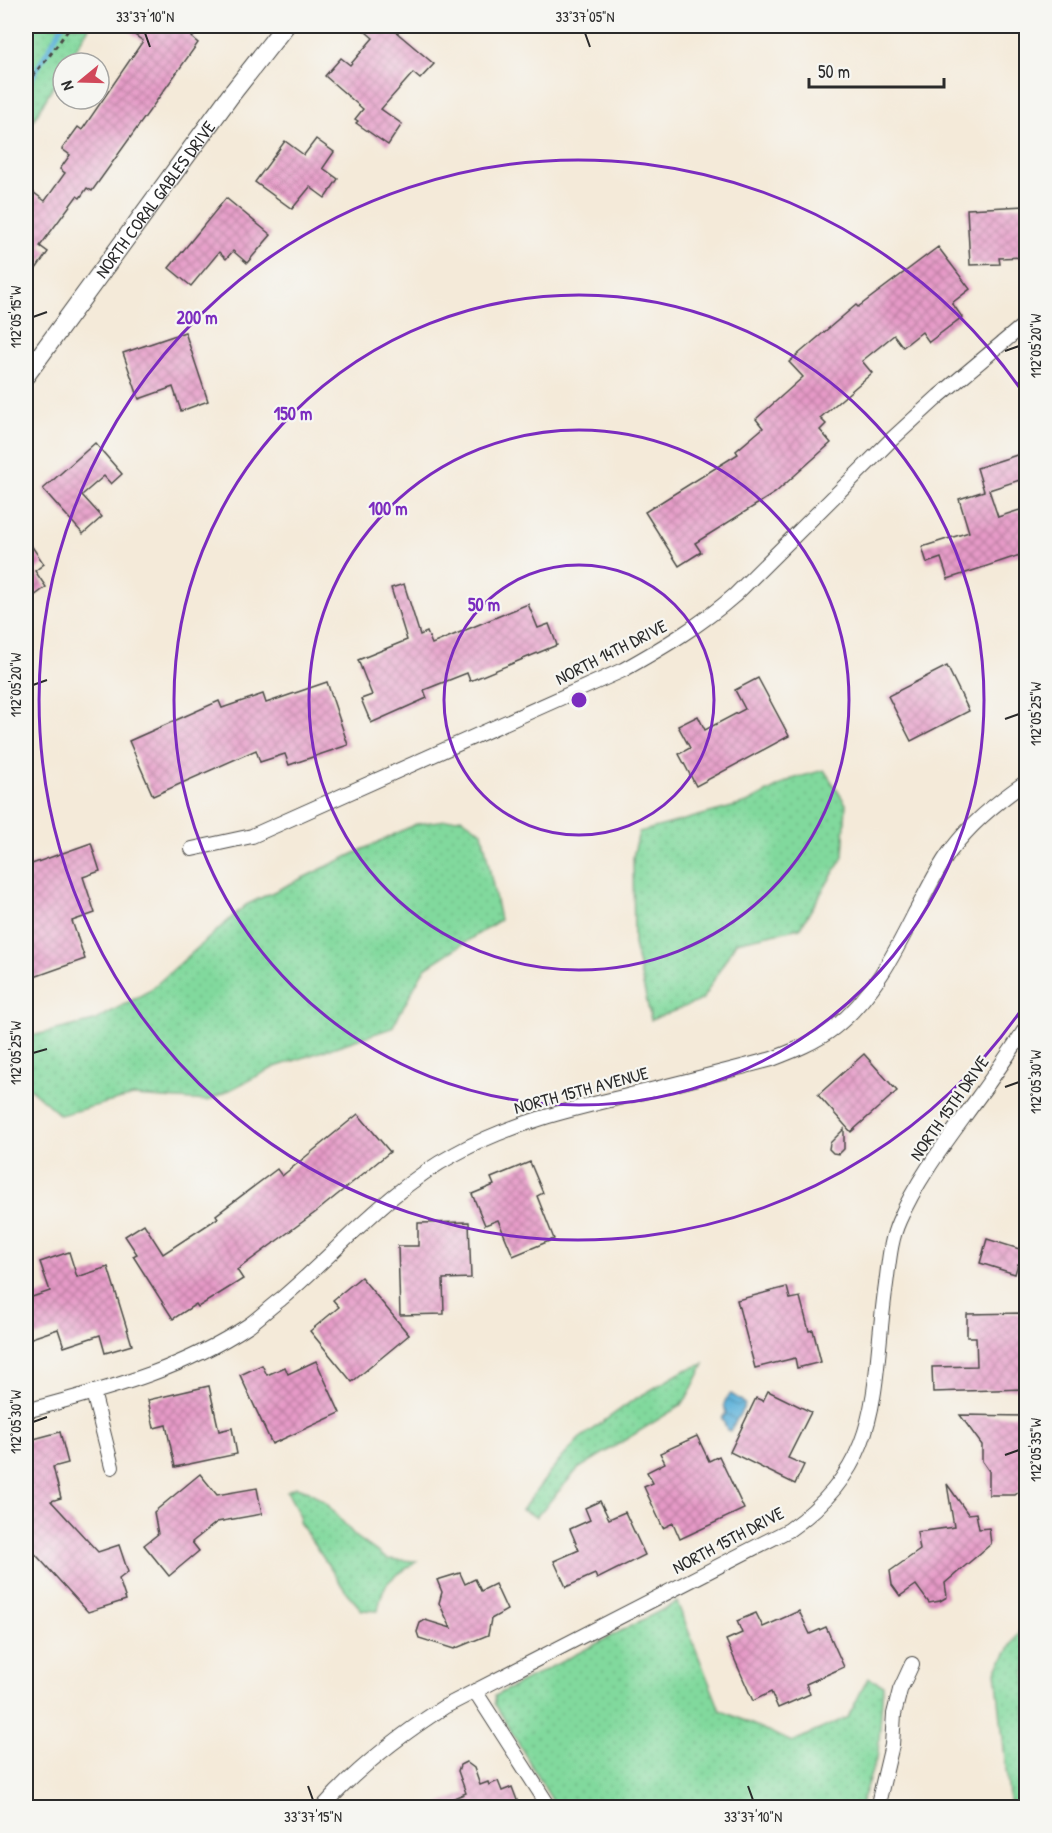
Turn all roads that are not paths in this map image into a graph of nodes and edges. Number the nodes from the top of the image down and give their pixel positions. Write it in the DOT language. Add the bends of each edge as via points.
graph roads {
  1 [pos="285,26"];
  2 [pos="1026,323"];
  3 [pos="26,375"];
  4 [pos="1024,789"];
  5 [pos="192,849"];
  6 [pos="1026,1028"];
  7 [pos="93,1392"];
  8 [pos="26,1411"];
  9 [pos="112,1467"];
  10 [pos="912,1664"];
  11 [pos="475,1691"];
  12 [pos="322,1808"];
  13 [pos="550,1808"];
  14 [pos="877,1808"];
  1 -- 3 [label="street, NORTH CORAL GABLES DRIVE"];
  2 -- 5 [label="street, NORTH 14TH DRIVE" via="891,440 720,609 679,638 623,670 252,836"];
  4 -- 7 [label="street, NORTH 15TH AVENUE" via="996,802 965,832 950,851 886,967 866,996 833,1028 772,1059 554,1113 455,1153 424,1172 250,1324 200,1354 151,1376"];
  6 -- 11 [label="street, NORTH 15TH DRIVE" via="919,1183 898,1222 879,1328 873,1404 857,1455 831,1493 789,1530"];
  7 -- 8 [label="street, NORTH 15TH AVENUE"];
  7 -- 9 [label="street"];
  10 -- 14 [label="street" via="894,1714 892,1745"];
  11 -- 12 [label="street, NORTH 15TH DRIVE" via="400,1735 356,1772"];
  11 -- 13 [label="street"];
}
